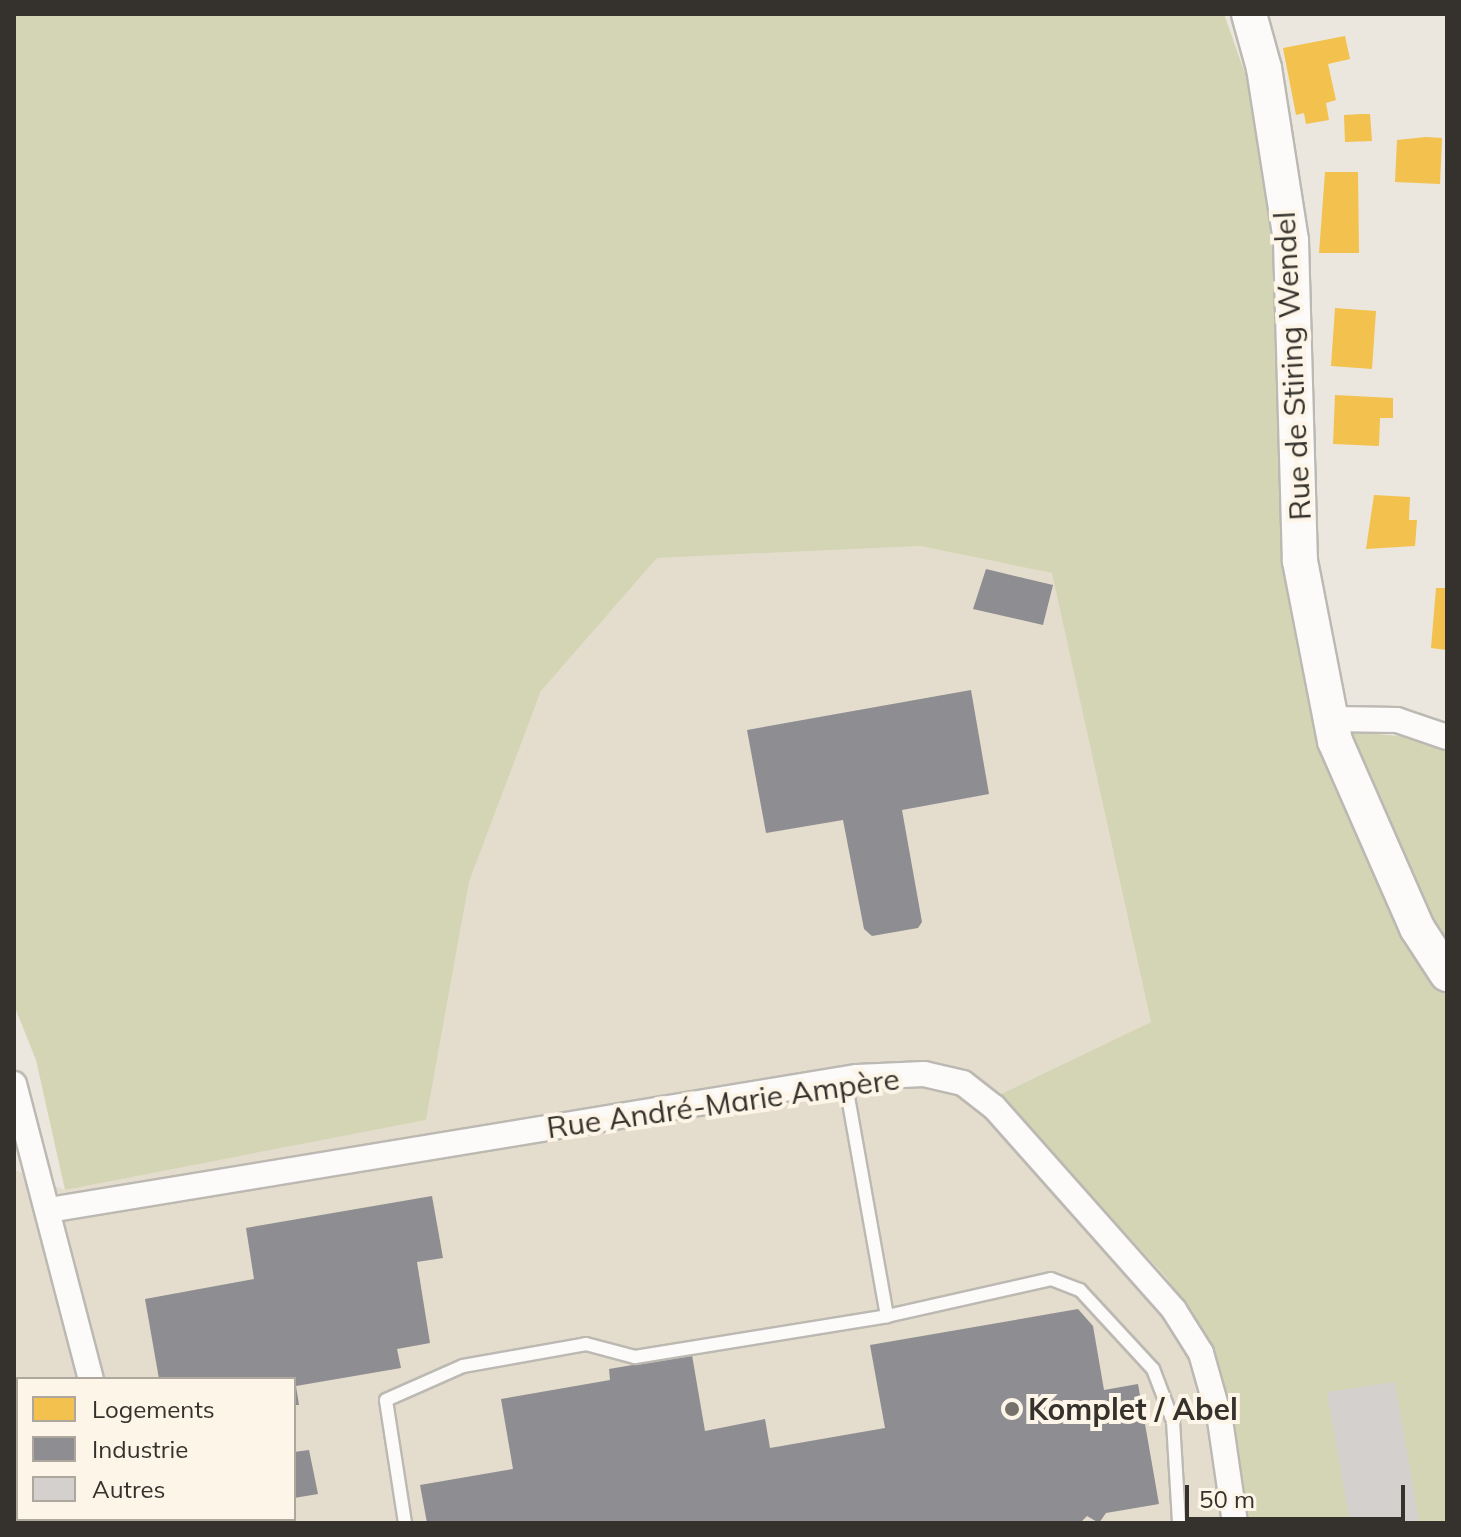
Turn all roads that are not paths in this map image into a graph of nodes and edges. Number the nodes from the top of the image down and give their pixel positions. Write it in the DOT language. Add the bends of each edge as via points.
graph roads {
  1 [pos="1249,14"];
  2 [pos="1332,719"];
  3 [pos="1447,737"];
  4 [pos="1447,974"];
  5 [pos="845,1080"];
  6 [pos="14,1084"];
  7 [pos="49,1210"];
  8 [pos="887,1316"];
  9 [pos="91,1377"];
  10 [pos="405,1523"];
  11 [pos="1179,1523"];
  12 [pos="1235,1523"];
  1 -- 2 [label="main road, Rue de Stiring Wendel" via="1264,68 1291,241 1300,561"];
  2 -- 3 [label="street" via="1397,720"];
  2 -- 4 [label="main road, Rue de Stiring Wendel" via="1335,741 1417,928"];
  5 -- 7 [label="street, Rue André-Marie Ampère"];
  5 -- 8 [label="lane"];
  5 -- 12 [label="street, Rue André-Marie Ampère" via="924,1074 963,1083 994,1107 1174,1310 1201,1353"];
  6 -- 7 [label="street"];
  7 -- 9 [label="street"];
  8 -- 10 [label="lane" via="635,1357 586,1344 463,1366 386,1400"];
  8 -- 11 [label="lane" via="1051,1279 1080,1290 1153,1369 1173,1421"];
}
